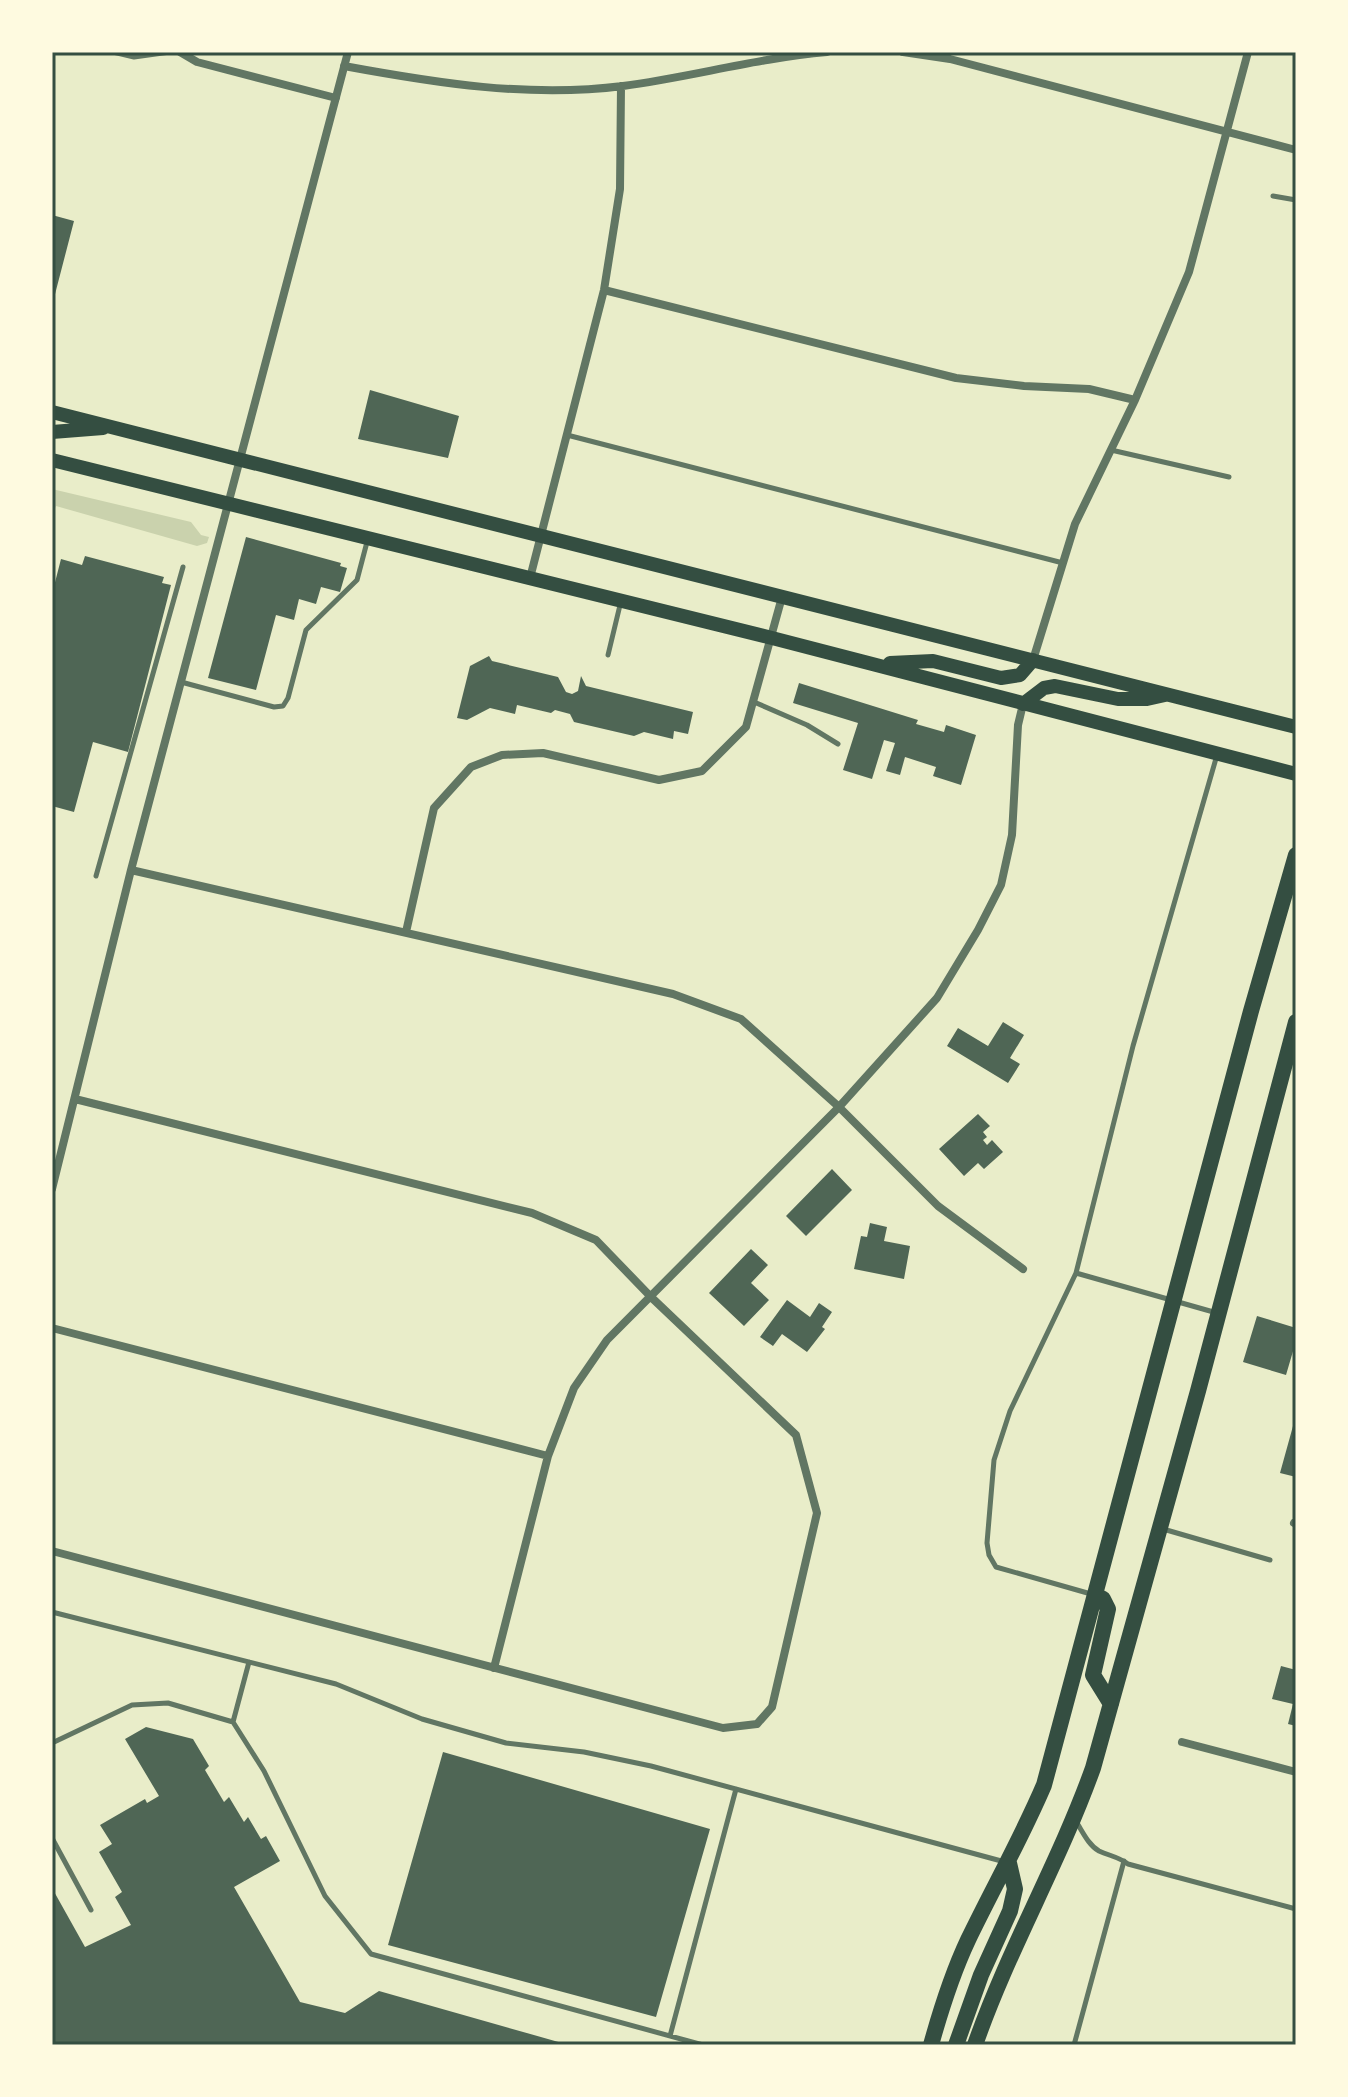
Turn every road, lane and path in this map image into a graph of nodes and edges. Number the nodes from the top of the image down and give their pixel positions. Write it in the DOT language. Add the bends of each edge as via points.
graph roads {
  1 [pos="113,52"];
  2 [pos="170,52"];
  3 [pos="180,52"];
  4 [pos="348,52"];
  5 [pos="827,52"];
  6 [pos="903,52"];
  7 [pos="1248,52"];
  8 [pos="344,66"];
  9 [pos="621,86"];
  10 [pos="336,98"];
  11 [pos="1228,133"];
  12 [pos="1296,150"];
  13 [pos="1273,196"];
  14 [pos="1296,200"];
  15 [pos="604,290"];
  16 [pos="1135,400"];
  17 [pos="52,412"];
  18 [pos="115,427"];
  19 [pos="52,432"];
  20 [pos="566,435"];
  21 [pos="1111,450"];
  22 [pos="241,458"];
  23 [pos="52,460"];
  24 [pos="1229,477"];
  25 [pos="230,502"];
  26 [pos="540,535"];
  27 [pos="368,537"];
  28 [pos="1063,563"];
  29 [pos="183,567"];
  30 [pos="530,578"];
  31 [pos="782,597"];
  32 [pos="621,600"];
  33 [pos="772,638"];
  34 [pos="608,655"];
  35 [pos="1033,660"];
  36 [pos="868,662"];
  37 [pos="181,682"];
  38 [pos="1169,694"];
  39 [pos="754,702"];
  40 [pos="1023,704"];
  41 [pos="1296,727"];
  42 [pos="838,744"];
  43 [pos="1217,754"];
  44 [pos="1296,774"];
  45 [pos="1296,855"];
  46 [pos="131,870"];
  47 [pos="96,876"];
  48 [pos="406,932"];
  49 [pos="1296,1022"];
  50 [pos="75,1099"];
  51 [pos="839,1107"];
  52 [pos="52,1189"];
  53 [pos="1023,1269"];
  54 [pos="1076,1273"];
  55 [pos="651,1297"];
  56 [pos="1174,1301"];
  57 [pos="1219,1314"];
  58 [pos="52,1328"];
  59 [pos="548,1456"];
  60 [pos="1160,1528"];
  61 [pos="52,1551"];
  62 [pos="1270,1560"];
  63 [pos="1095,1595"];
  64 [pos="52,1612"];
  65 [pos="249,1662"];
  66 [pos="494,1668"];
  67 [pos="1111,1704"];
  68 [pos="233,1722"];
  69 [pos="1182,1742"];
  70 [pos="52,1743"];
  71 [pos="1296,1772"];
  72 [pos="736,1789"];
  73 [pos="1075,1819"];
  74 [pos="52,1838"];
  75 [pos="1124,1861"];
  76 [pos="1009,1863"];
  77 [pos="1296,1909"];
  78 [pos="91,1910"];
  79 [pos="670,2036"];
  80 [pos="703,2045"];
  81 [pos="931,2045"];
  82 [pos="956,2045"];
  83 [pos="975,2045"];
  84 [pos="1074,2045"];
  1 -- 2 [label="lane" via="134,57"];
  3 -- 10 [label="street" via="197,62"];
  4 -- 8 [label="street"];
  5 -- 9 [label="street"];
  6 -- 11 [label="street" via="950,59"];
  7 -- 11 [label="street"];
  8 -- 9 [label="street" via="482,88"];
  8 -- 10 [label="street"];
  9 -- 15 [label="street" via="620,189"];
  10 -- 22 [label="street"];
  11 -- 12 [label="street"];
  11 -- 16 [label="street" via="1189,272"];
  13 -- 14 [label="lane"];
  15 -- 16 [label="street" via="956,378 1089,389"];
  15 -- 20 [label="street"];
  16 -- 21 [label="street"];
  17 -- 18 [label="main road"];
  18 -- 19 [label="main road"];
  18 -- 22 [label="main road"];
  20 -- 26 [label="street"];
  20 -- 28 [label="lane"];
  21 -- 24 [label="lane"];
  21 -- 28 [label="street" via="1075,524"];
  22 -- 25 [label="street"];
  22 -- 26 [label="main road"];
  23 -- 25 [label="main road"];
  25 -- 27 [label="main road"];
  25 -- 37 [label="street"];
  26 -- 30 [label="street"];
  26 -- 31 [label="main road"];
  27 -- 30 [label="main road"];
  27 -- 37 [label="lane" via="357,580 306,630 283,706"];
  28 -- 35 [label="street"];
  29 -- 47 [label="lane"];
  30 -- 32 [label="main road"];
  31 -- 33 [label="street"];
  31 -- 35 [label="main road"];
  32 -- 33 [label="main road"];
  32 -- 34 [label="lane"];
  33 -- 36 [label="main road"];
  33 -- 39 [label="street"];
  35 -- 36 [label="main road" via="1020,675 1001,678 933,661"];
  35 -- 38 [label="main road"];
  36 -- 40 [label="main road"];
  37 -- 46 [label="street"];
  38 -- 40 [label="main road" via="1118,699 1055,686"];
  38 -- 41 [label="main road"];
  39 -- 42 [label="lane"];
  39 -- 48 [label="street" via="746,727 702,771 659,780 543,753 502,755 471,767 434,808"];
  40 -- 43 [label="main road"];
  40 -- 51 [label="street" via="1012,835 1001,885 937,998"];
  43 -- 44 [label="main road"];
  43 -- 54 [label="lane" via="1133,1046"];
  45 -- 56 [label="main road"];
  46 -- 48 [label="street"];
  46 -- 50 [label="street"];
  48 -- 51 [label="street" via="673,994 741,1019"];
  49 -- 57 [label="main road"];
  50 -- 52 [label="street"];
  50 -- 55 [label="street" via="532,1213 596,1240"];
  51 -- 53 [label="street" via="938,1206"];
  51 -- 55 [label="street"];
  54 -- 56 [label="lane"];
  54 -- 63 [label="lane" via="1010,1411 994,1460 987,1543 996,1567"];
  55 -- 59 [label="street" via="607,1340 574,1388"];
  55 -- 66 [label="street" via="796,1435 817,1513 772,1707 757,1724 723,1728"];
  56 -- 57 [label="lane"];
  56 -- 63 [label="main road"];
  57 -- 60 [label="main road"];
  58 -- 59 [label="street"];
  59 -- 66 [label="street"];
  60 -- 62 [label="lane"];
  60 -- 67 [label="main road"];
  61 -- 66 [label="street"];
  63 -- 67 [label="main road" via="1108,1609 1093,1675"];
  63 -- 76 [label="main road" via="1044,1785"];
  64 -- 65 [label="lane"];
  65 -- 68 [label="lane"];
  65 -- 72 [label="lane" via="336,1684 422,1719 506,1743 584,1752"];
  67 -- 73 [label="main road"];
  68 -- 70 [label="lane" via="168,1703 132,1705"];
  68 -- 79 [label="lane" via="264,1771 325,1896 371,1954"];
  69 -- 71 [label="street"];
  72 -- 76 [label="lane"];
  72 -- 79 [label="lane"];
  73 -- 75 [label="lane" via="1098,1850"];
  73 -- 83 [label="main road"];
  74 -- 78 [label="lane"];
  75 -- 77 [label="lane"];
  75 -- 84 [label="lane"];
  76 -- 81 [label="main road" via="968,1941"];
  76 -- 82 [label="main road" via="1015,1889 1010,1911"];
  79 -- 80 [label="lane"];
}
